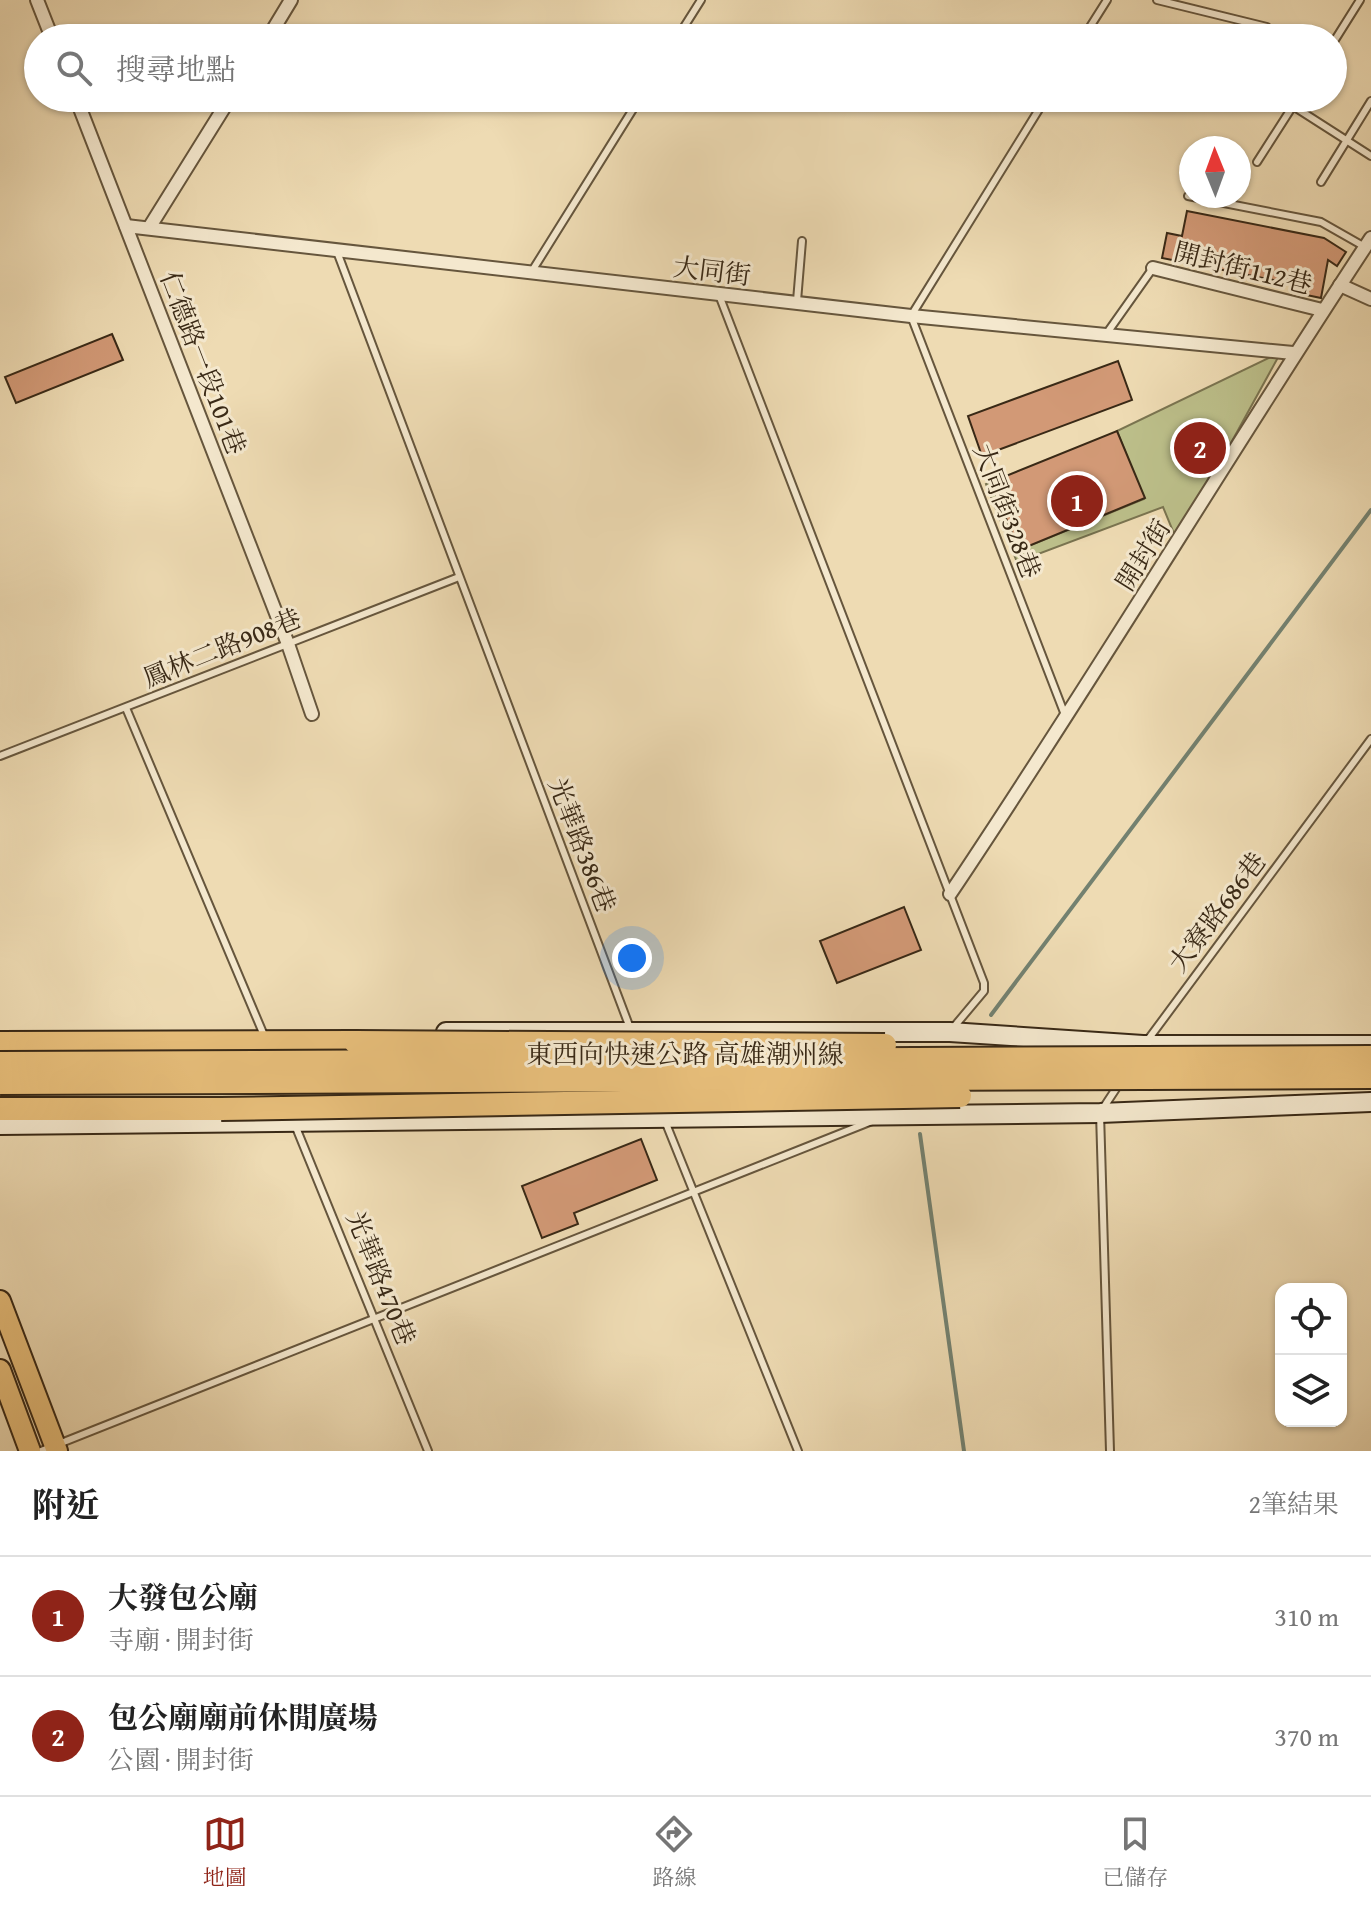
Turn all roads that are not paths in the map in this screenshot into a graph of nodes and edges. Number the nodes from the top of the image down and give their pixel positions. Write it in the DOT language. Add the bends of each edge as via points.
graph roads {
  1 [pos="50,0"];
  2 [pos="291,0"];
  3 [pos="701,0"];
  4 [pos="1107,0"];
  5 [pos="1157,0"];
  6 [pos="1360,0"];
  7 [pos="40,6"];
  8 [pos="276,24"];
  9 [pos="686,24"];
  10 [pos="1092,24"];
  11 [pos="1255,24"];
  12 [pos="1345,24"];
  13 [pos="1371,101"];
  14 [pos="81,112"];
  15 [pos="221,112"];
  16 [pos="631,112"];
  17 [pos="1037,112"];
  18 [pos="1289,112"];
  19 [pos="1303,112"];
  20 [pos="1347,140"];
  21 [pos="1371,156"];
  22 [pos="1257,162"];
  23 [pos="1321,182"];
  24 [pos="1249,208"];
  25 [pos="126,226"];
  26 [pos="149,228"];
  27 [pos="802,241"];
  28 [pos="1368,242"];
  29 [pos="336,249"];
  30 [pos="1153,268"];
  31 [pos="531,272"];
  32 [pos="1340,285"];
  33 [pos="718,294"];
  34 [pos="1371,299"];
  35 [pos="797,303"];
  36 [pos="1322,310"];
  37 [pos="911,316"];
  38 [pos="1105,335"];
  39 [pos="1293,353"];
  40 [pos="459,577"];
  41 [pos="288,644"];
  42 [pos="126,708"];
  43 [pos="312,714"];
  44 [pos="1067,720"];
  45 [pos="1371,739"];
  46 [pos="0,756"];
  47 [pos="950,894"];
  48 [pos="631,1031"];
  49 [pos="0,1032"];
  50 [pos="263,1033"];
  51 [pos="945,1037"];
  52 [pos="0,1043"];
  53 [pos="1371,1045"];
  54 [pos="1140,1052"];
  55 [pos="931,1055"];
  56 [pos="1371,1057"];
  57 [pos="0,1063"];
  58 [pos="1327,1077"];
  59 [pos="1371,1077"];
  60 [pos="0,1083"];
  61 [pos="1371,1102"];
  62 [pos="0,1109"];
  63 [pos="886,1113"];
  64 [pos="1100,1113"];
  65 [pos="663,1116"];
  66 [pos="293,1121"];
  67 [pos="0,1125"];
  68 [pos="696,1192"];
  69 [pos="0,1301"];
  70 [pos="377,1320"];
  71 [pos="0,1370"];
  72 [pos="51,1449"];
  73 [pos="30,1451"];
  74 [pos="428,1451"];
  75 [pos="798,1451"];
  76 [pos="1110,1451"];
  1 -- 7 [label="street"];
  2 -- 8 [label="street"];
  3 -- 9 [label="lane"];
  4 -- 10 [label="lane"];
  5 -- 11 [label="lane"];
  6 -- 12 [label="lane"];
  13 -- 20 [label="lane"];
  14 -- 25 [label="street, 仁德路一段101巷"];
  15 -- 26 [label="street"];
  16 -- 31 [label="lane"];
  17 -- 37 [label="lane"];
  18 -- 22 [label="lane"];
  19 -- 20 [label="lane"];
  20 -- 21 [label="lane"];
  20 -- 23 [label="lane"];
  24 -- 28 [label="lane" via="1321,222"];
  25 -- 26 [label="street, 大同街"];
  25 -- 41 [label="street, 仁德路一段101巷"];
  26 -- 29 [label="street, 大同街"];
  27 -- 35 [label="lane"];
  28 -- 32 [label="street, 開封街"];
  29 -- 31 [label="street, 大同街"];
  29 -- 40 [label="lane, 光華路386巷"];
  30 -- 36 [label="street, 開封街112巷"];
  30 -- 38 [label="lane"];
  31 -- 33 [label="street, 大同街"];
  32 -- 34 [label="street"];
  32 -- 36 [label="street, 開封街"];
  33 -- 35 [label="street, 大同街"];
  33 -- 47 [label="lane"];
  35 -- 37 [label="street, 大同街"];
  36 -- 39 [label="street, 開封街"];
  37 -- 38 [label="street, 大同街"];
  37 -- 44 [label="lane, 大同街328巷"];
  38 -- 39 [label="street, 大同街"];
  39 -- 44 [label="street, 開封街"];
  40 -- 41 [label="lane, 鳳林二路908巷"];
  40 -- 48 [label="lane, 光華路386巷"];
  41 -- 42 [label="lane, 鳳林二路908巷"];
  41 -- 43 [label="street, 仁德路一段101巷"];
  42 -- 46 [label="lane, 鳳林二路908巷"];
  42 -- 50 [label="lane"];
  44 -- 47 [label="street, 開封街"];
  45 -- 54 [label="lane, 大寮路686巷"];
  47 -- 51 [label="lane" via="984,991"];
  48 -- 50 [label="main road"];
  48 -- 51 [label="main road"];
  48 -- 65 [label="lane, 光華路386巷"];
  49 -- 50 [label="main road"];
  51 -- 54 [label="main road"];
  52 -- 54 [label="highway, bridge" via="786,1043"];
  53 -- 54 [label="main road"];
  54 -- 56 [label="highway, 東西向快速公路 高雄潮州線, bridge"];
  54 -- 57 [label="highway, 東西向快速公路 高雄潮州線, bridge"];
  54 -- 64 [label="lane, 大寮路686巷"];
  55 -- 63 [label="lane"];
  58 -- 59 [label="highway, 東西向快速公路 高雄潮州線, bridge"];
  58 -- 60 [label="highway, 東西向快速公路 高雄潮州線, bridge"];
  58 -- 62 [label="highway, bridge" via="1290,1084 1013,1094"];
  61 -- 64 [label="main road"];
  63 -- 64 [label="main road"];
  63 -- 65 [label="main road"];
  63 -- 68 [label="lane" via="871,1125"];
  64 -- 76 [label="lane"];
  65 -- 66 [label="main road"];
  65 -- 68 [label="lane, 光華路386巷"];
  66 -- 67 [label="main road"];
  66 -- 70 [label="lane, 光華路470巷"];
  68 -- 70 [label="lane"];
  68 -- 75 [label="lane, 光華路386巷"];
  69 -- 72 [label="main road"];
  70 -- 72 [label="lane"];
  70 -- 74 [label="lane, 光華路470巷"];
  71 -- 73 [label="main road"];
}
